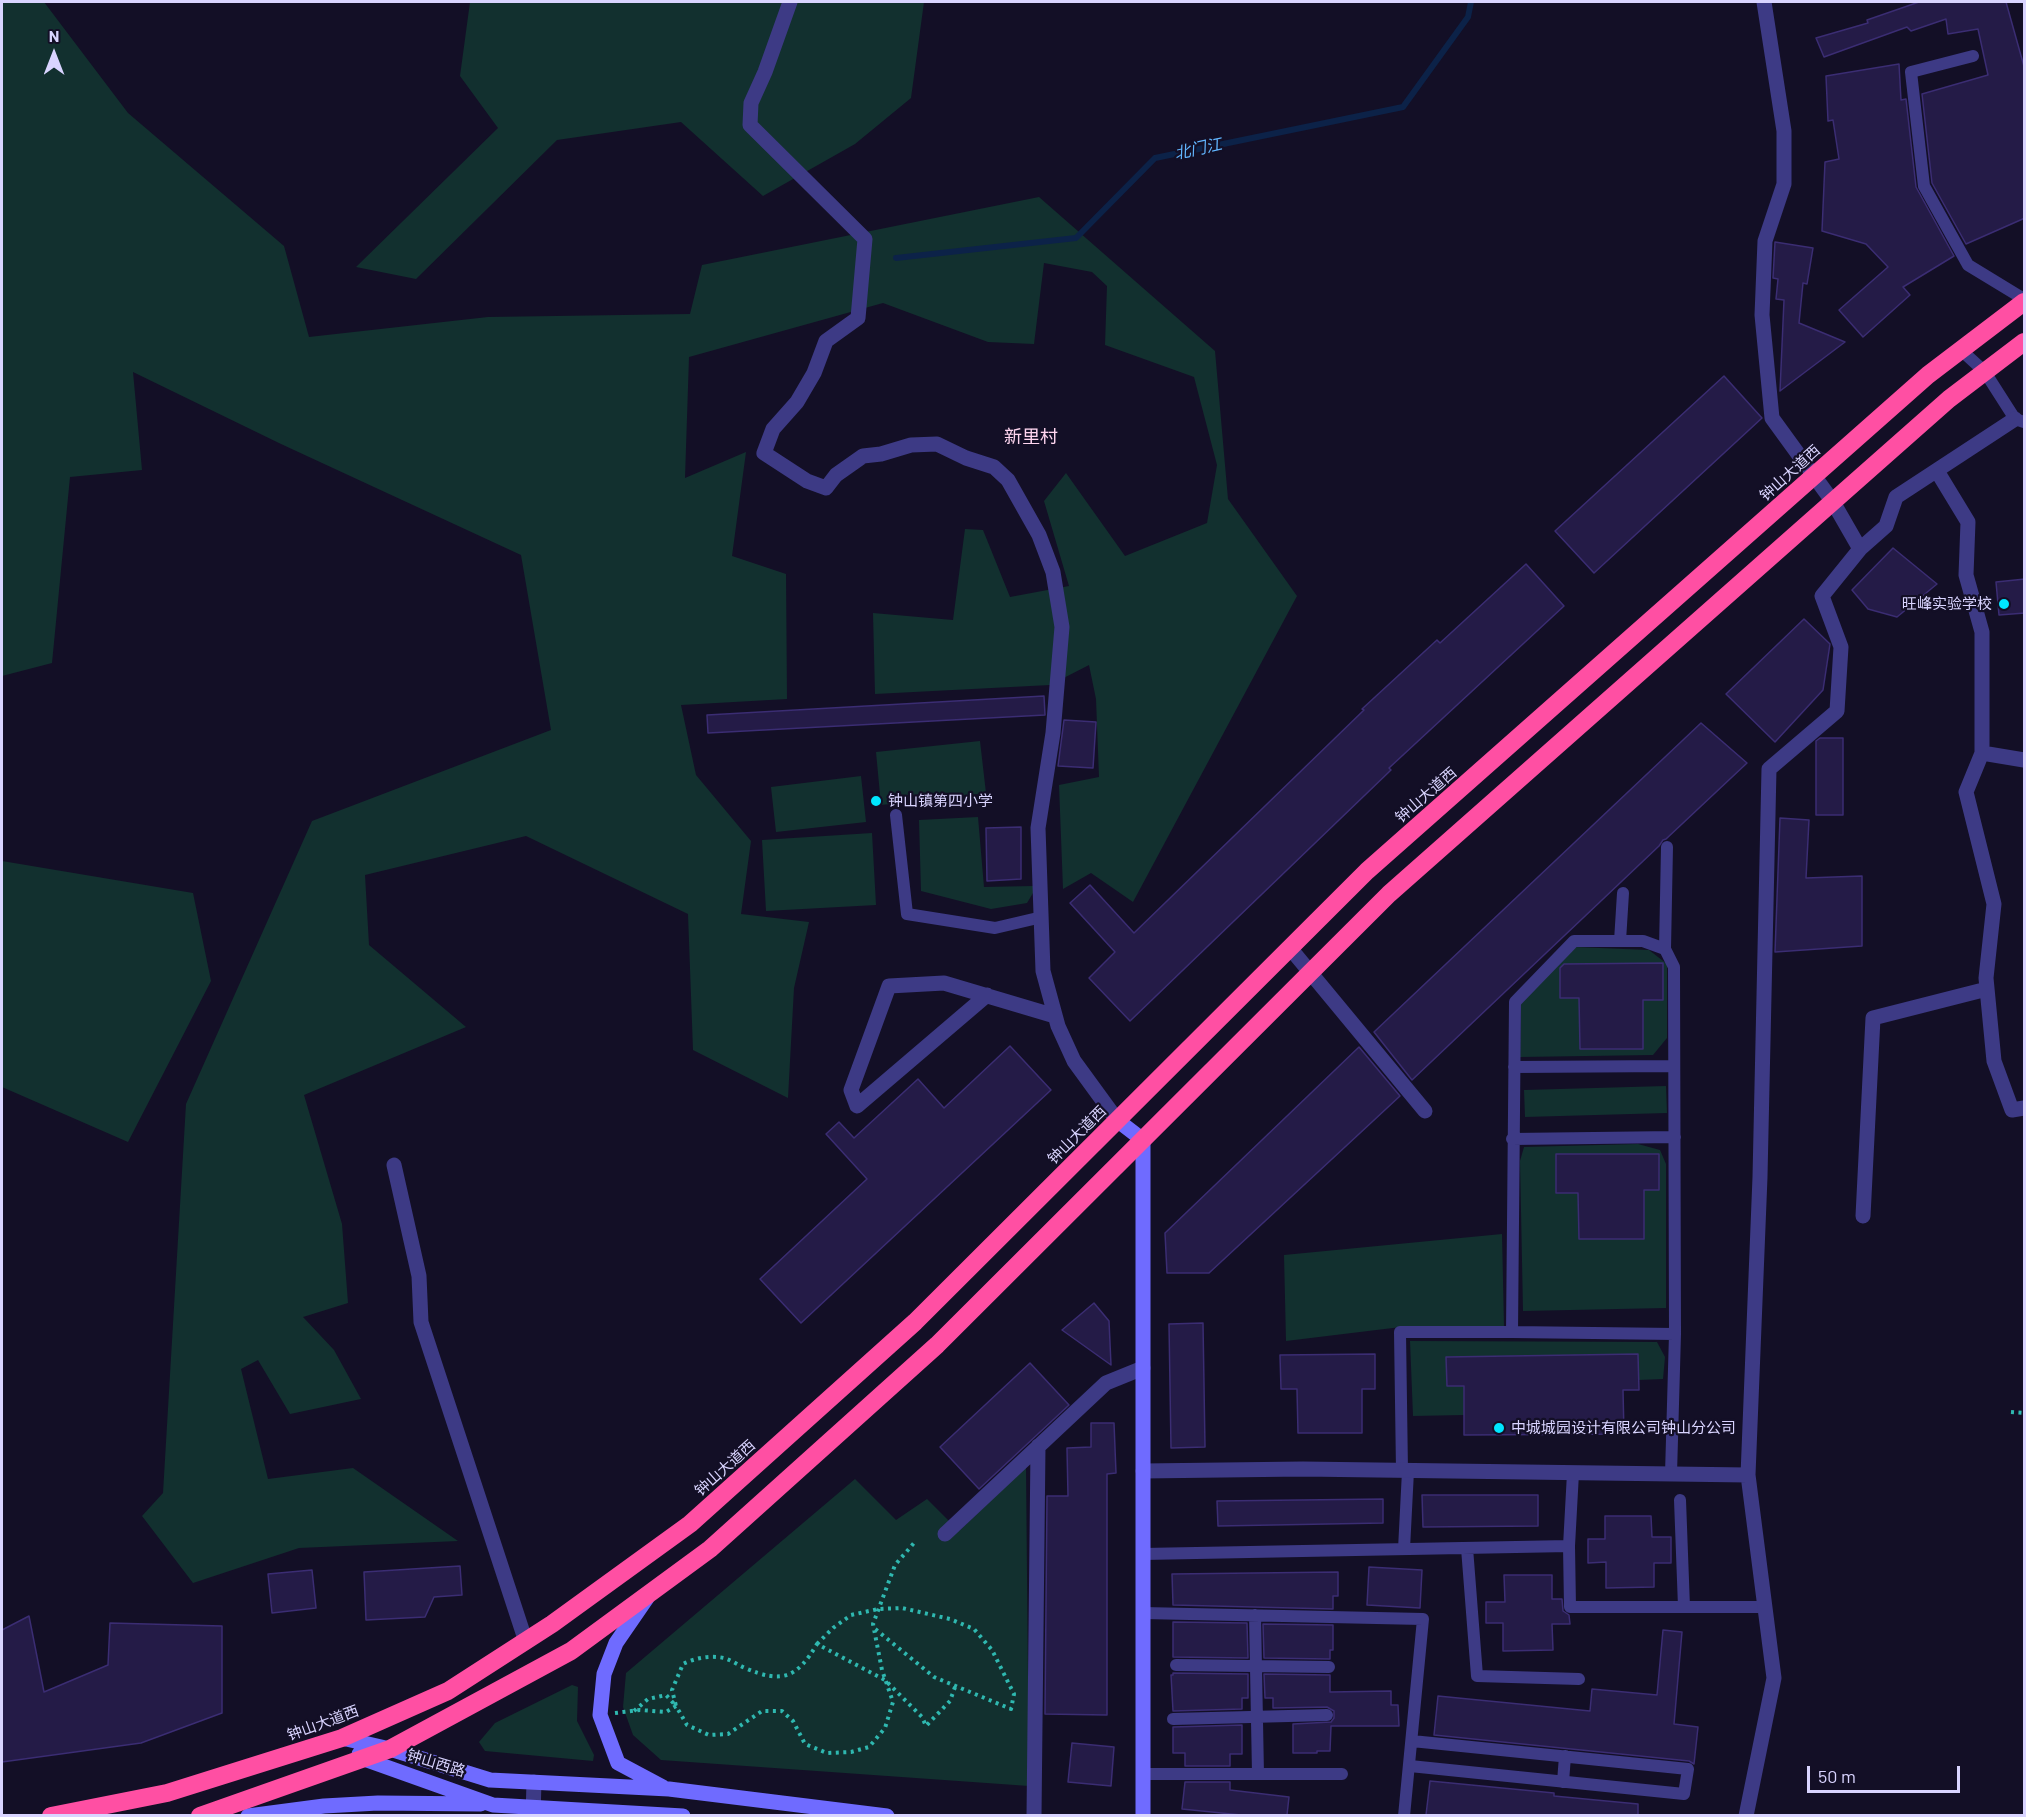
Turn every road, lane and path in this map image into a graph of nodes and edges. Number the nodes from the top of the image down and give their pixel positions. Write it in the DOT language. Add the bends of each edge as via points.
graph roads {
  1 [pos="790,2"];
  2 [pos="1764,2"];
  3 [pos="1973,56"];
  4 [pos="2025,301"];
  5 [pos="2025,342"];
  6 [pos="1961,350"];
  7 [pos="1985,372"];
  8 [pos="2020,421"];
  9 [pos="1936,471"];
  10 [pos="1813,477"];
  11 [pos="1833,502"];
  12 [pos="1860,549"];
  13 [pos="1982,753"];
  14 [pos="2025,760"];
  15 [pos="896,815"];
  16 [pos="1667,847"];
  17 [pos="1623,893"];
  18 [pos="1042,917"];
  19 [pos="1620,941"];
  20 [pos="1290,948"];
  21 [pos="1665,949"];
  22 [pos="1310,973"];
  23 [pos="1987,989"];
  24 [pos="987,995"];
  25 [pos="1056,1016"];
  26 [pos="1674,1066"];
  27 [pos="1514,1067"];
  28 [pos="2025,1108"];
  29 [pos="1425,1111"];
  30 [pos="1117,1120"];
  31 [pos="1675,1137"];
  32 [pos="1512,1139"];
  33 [pos="1143,1140"];
  34 [pos="394,1165"];
  35 [pos="1863,1216"];
  36 [pos="1512,1332"];
  37 [pos="1675,1334"];
  38 [pos="1143,1368"];
  39 [pos="2011,1412"];
  40 [pos="2025,1413"];
  41 [pos="1038,1446"];
  42 [pos="1143,1471"];
  43 [pos="1405,1471"];
  44 [pos="1573,1473"];
  45 [pos="1671,1474"];
  46 [pos="1748,1475"];
  47 [pos="1680,1500"];
  48 [pos="945,1534"];
  49 [pos="914,1543"];
  50 [pos="1569,1546"];
  51 [pos="1467,1548"];
  52 [pos="1404,1549"];
  53 [pos="1143,1554"];
  54 [pos="650,1593"];
  55 [pos="1684,1607"];
  56 [pos="1765,1607"];
  57 [pos="878,1609"];
  58 [pos="1143,1613"];
  59 [pos="1255,1615"];
  60 [pos="874,1628"];
  61 [pos="526,1642"];
  62 [pos="817,1644"];
  63 [pos="1176,1665"];
  64 [pos="1256,1665"];
  65 [pos="1329,1667"];
  66 [pos="1579,1679"];
  67 [pos="885,1680"];
  68 [pos="955,1687"];
  69 [pos="676,1706"];
  70 [pos="634,1711"];
  71 [pos="600,1715"];
  72 [pos="1327,1715"];
  73 [pos="1257,1718"];
  74 [pos="1173,1719"];
  75 [pos="342,1738"];
  76 [pos="1412,1741"];
  77 [pos="390,1749"];
  78 [pos="1565,1756"];
  79 [pos="364,1759"];
  80 [pos="1410,1766"];
  81 [pos="1143,1774"];
  82 [pos="1258,1774"];
  83 [pos="1342,1774"];
  84 [pos="534,1782"];
  85 [pos="1563,1782"];
  86 [pos="669,1789"];
  87 [pos="493,1805"];
  88 [pos="325,1811"];
  89 [pos="533,1811"];
  90 [pos="51,1815"];
  91 [pos="200,1815"];
  92 [pos="248,1815"];
  93 [pos="683,1815"];
  94 [pos="887,1815"];
  95 [pos="1034,1815"];
  96 [pos="1143,1815"];
  97 [pos="1404,1815"];
  98 [pos="1746,1815"];
  1 -- 18 [label="street" via="751,103 750,125 865,239 858,318 826,341 797,402 774,429 764,453 807,481 826,488 836,475 862,456 911,445 937,444 994,467 1008,480 1039,535 1053,572 1062,627 1053,733 1038,828"];
  2 -- 10 [label="street" via="1784,131 1784,184 1764,252 1762,315 1772,418"];
  3 -- 4 [label="lane" via="1911,72 1924,186 1968,265"];
  4 -- 6 [label="highway, 钟山大道西"];
  5 -- 7 [label="highway"];
  6 -- 7 [label="lane"];
  6 -- 10 [label="highway, 钟山大道西"];
  7 -- 8 [label="lane"];
  7 -- 11 [label="highway"];
  8 -- 9 [label="street"];
  9 -- 12 [label="street" via="1896,497 1886,526"];
  9 -- 13 [label="street" via="1968,522 1966,575 1983,632"];
  10 -- 11 [label="street"];
  10 -- 20 [label="highway, 钟山大道西" via="1367,871"];
  11 -- 12 [label="street"];
  11 -- 22 [label="highway" via="1389,894"];
  12 -- 46 [label="street" via="1822,596 1841,647 1837,711 1769,769 1760,1177"];
  13 -- 14 [label="street"];
  13 -- 23 [label="street" via="1966,792 1994,904"];
  15 -- 18 [label="lane" via="907,914 995,928"];
  16 -- 21 [label="lane"];
  17 -- 19 [label="lane"];
  18 -- 25 [label="street" via="1043,971"];
  19 -- 21 [label="lane" via="1643,941"];
  19 -- 27 [label="lane" via="1574,941 1515,1002"];
  20 -- 22 [label="street"];
  20 -- 30 [label="highway, 钟山大道西"];
  21 -- 26 [label="lane" via="1674,967"];
  22 -- 29 [label="street"];
  22 -- 33 [label="highway"];
  23 -- 28 [label="street" via="1994,1061 2012,1110"];
  23 -- 35 [label="street" via="1873,1018"];
  24 -- 24 [label="street" via="944,983 889,986 851,1090 857,1106"];
  24 -- 25 [label="street"];
  25 -- 30 [label="street" via="1074,1061"];
  26 -- 27 [label="lane"];
  26 -- 31 [label="lane"];
  27 -- 32 [label="lane"];
  30 -- 33 [label="main road"];
  30 -- 61 [label="highway, 钟山大道西" via="915,1322 698,1516"];
  31 -- 32 [label="lane"];
  31 -- 37 [label="lane"];
  32 -- 36 [label="lane"];
  33 -- 38 [label="main road"];
  33 -- 54 [label="highway" via="937,1345 710,1549"];
  34 -- 61 [label="street" via="419,1276 421,1322"];
  36 -- 37 [label="lane"];
  36 -- 43 [label="lane" via="1400,1332"];
  37 -- 45 [label="lane"];
  38 -- 41 [label="street" via="1106,1383"];
  38 -- 42 [label="main road"];
  39 -- 40 [label="path"];
  41 -- 48 [label="street"];
  41 -- 95 [label="street"];
  42 -- 43 [label="street"];
  42 -- 53 [label="main road"];
  43 -- 44 [label="street"];
  43 -- 52 [label="lane"];
  44 -- 45 [label="street"];
  44 -- 50 [label="lane"];
  45 -- 46 [label="street"];
  46 -- 56 [label="street"];
  47 -- 55 [label="lane"];
  49 -- 57 [label="path" via="895,1565"];
  50 -- 51 [label="lane"];
  50 -- 55 [label="lane" via="1570,1607"];
  51 -- 52 [label="lane"];
  51 -- 66 [label="lane" via="1477,1676"];
  52 -- 53 [label="lane"];
  53 -- 58 [label="main road"];
  54 -- 71 [label="main road" via="616,1643 604,1674"];
  54 -- 77 [label="highway" via="571,1651"];
  55 -- 56 [label="lane"];
  56 -- 98 [label="street" via="1774,1678"];
  57 -- 60 [label="path"];
  57 -- 62 [label="path" via="851,1615"];
  57 -- 68 [label="path" via="902,1608 974,1629 992,1650 1014,1694 1011,1709"];
  58 -- 59 [label="lane"];
  58 -- 81 [label="main road"];
  59 -- 64 [label="lane"];
  59 -- 76 [label="lane" via="1423,1620"];
  60 -- 67 [label="path"];
  60 -- 68 [label="path" via="934,1677"];
  61 -- 75 [label="highway, 钟山大道西" via="448,1691"];
  62 -- 67 [label="path"];
  62 -- 69 [label="path" via="807,1660 783,1677 762,1675 723,1658 696,1658 683,1664 672,1690"];
  63 -- 64 [label="lane"];
  64 -- 65 [label="lane"];
  64 -- 73 [label="lane"];
  67 -- 68 [label="path" via="926,1726 950,1701"];
  67 -- 69 [label="path" via="893,1702 885,1728 869,1747 851,1752 827,1753 806,1744 783,1711 762,1711 729,1734 709,1736 687,1725"];
  69 -- 70 [label="path" via="666,1712"];
  69 -- 70 [label="path" via="666,1695 648,1699"];
  70 -- 71 [label="path"];
  71 -- 86 [label="main road" via="618,1763"];
  72 -- 73 [label="lane"];
  73 -- 74 [label="lane"];
  73 -- 82 [label="lane"];
  75 -- 77 [label="main road, 钟山西路"];
  75 -- 79 [label="main road, 钟山西路"];
  75 -- 90 [label="highway, 钟山大道西" via="167,1793"];
  76 -- 78 [label="lane"];
  76 -- 80 [label="lane"];
  77 -- 79 [label="highway"];
  77 -- 84 [label="main road, 钟山西路" via="490,1780"];
  78 -- 85 [label="lane"];
  78 -- 85 [label="lane" via="1688,1769 1684,1794"];
  79 -- 87 [label="main road, 钟山西路"];
  79 -- 91 [label="highway"];
  80 -- 85 [label="lane"];
  80 -- 97 [label="lane"];
  81 -- 82 [label="lane"];
  81 -- 96 [label="main road"];
  82 -- 83 [label="lane"];
  84 -- 86 [label="main road, 钟山西路"];
  84 -- 89 [label="street"];
  86 -- 94 [label="main road, 钟山西路"];
  87 -- 88 [label="main road" via="378,1803"];
  87 -- 89 [label="main road, 钟山西路"];
  88 -- 92 [label="main road"];
  89 -- 93 [label="main road, 钟山西路"];
}
